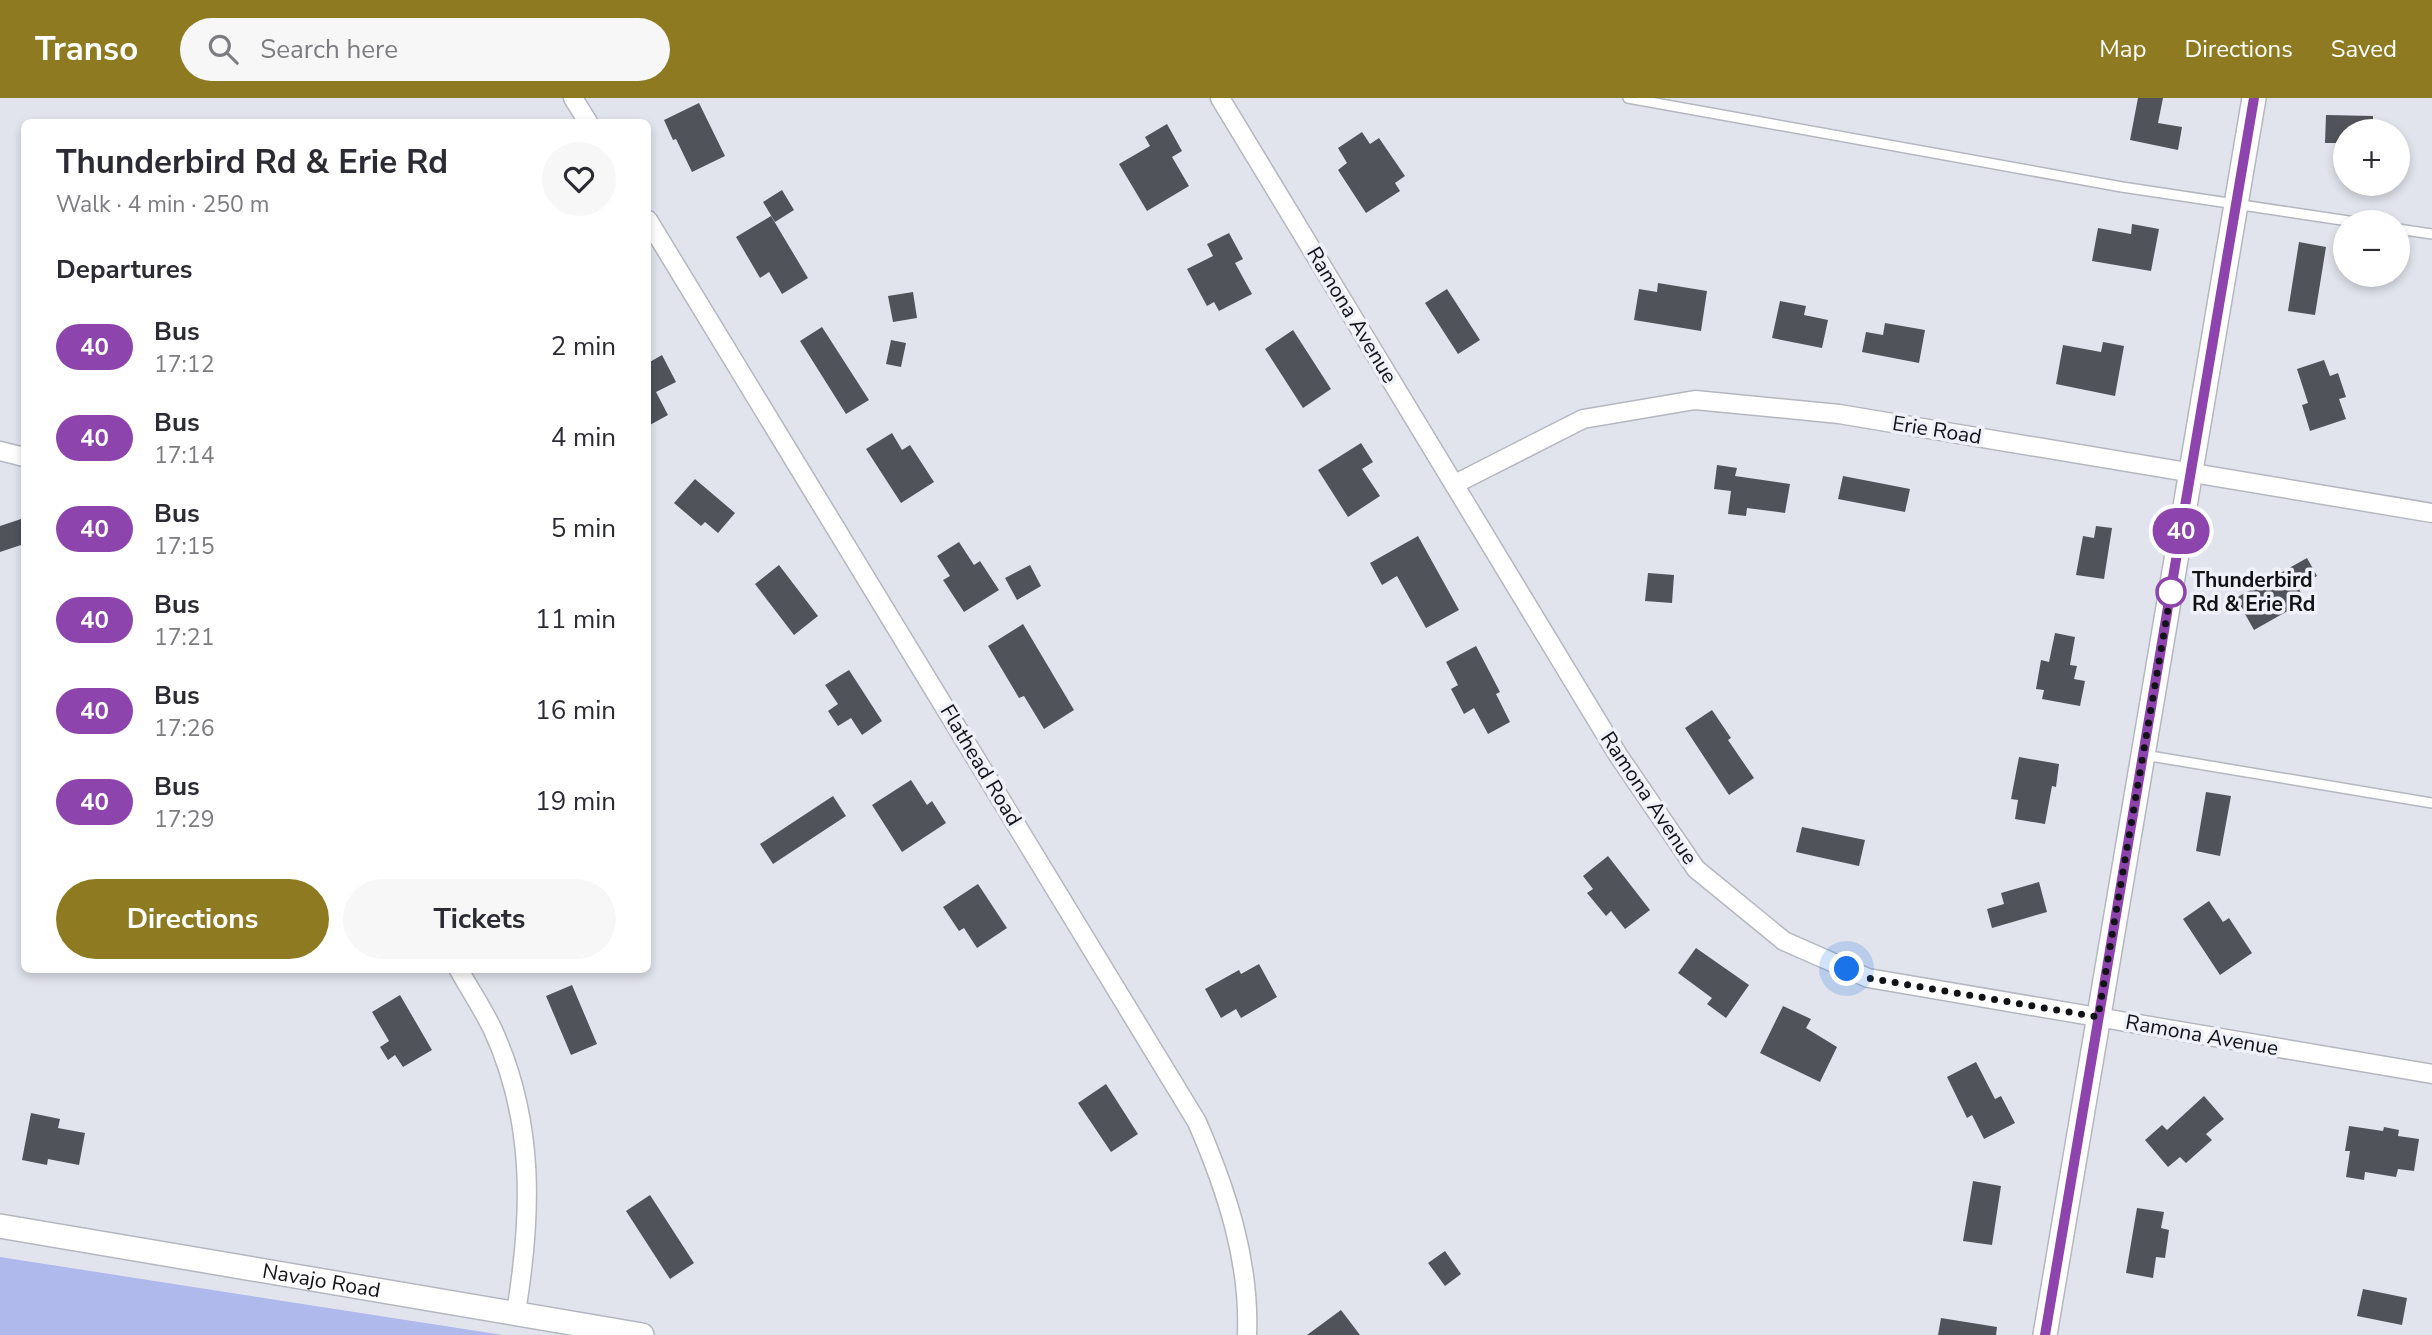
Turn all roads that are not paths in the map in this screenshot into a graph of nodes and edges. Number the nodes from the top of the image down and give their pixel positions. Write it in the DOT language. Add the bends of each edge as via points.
graph roads {
  1 [pos="573,98"];
  2 [pos="1220,98"];
  3 [pos="1628,98"];
  4 [pos="2254,98"];
  5 [pos="586,119"];
  6 [pos="2236,204"];
  7 [pos="2333,219"];
  8 [pos="651,225"];
  9 [pos="2410,231"];
  10 [pos="2432,234"];
  11 [pos="0,451"];
  12 [pos="21,456"];
  13 [pos="2191,471"];
  14 [pos="1455,484"];
  15 [pos="2432,513"];
  16 [pos="2143,754"];
  17 [pos="2432,803"];
  18 [pos="461,973"];
  19 [pos="2098,1017"];
  20 [pos="2432,1074"];
  21 [pos="0,1226"];
  22 [pos="516,1312"];
  23 [pos="642,1335"];
  24 [pos="1247,1335"];
  25 [pos="2045,1335"];
  1 -- 5 [label="street"];
  2 -- 14 [label="street, Ramona Avenue"];
  3 -- 6 [label="lane"];
  4 -- 6 [label="main road"];
  6 -- 7 [label="lane"];
  6 -- 13 [label="main road"];
  8 -- 24 [label="street, Flathead Road" via="1197,1122 1232,1213"];
  9 -- 10 [label="lane"];
  11 -- 12 [label="street"];
  13 -- 14 [label="street, Erie Road" via="1839,414 1695,400 1583,419"];
  13 -- 15 [label="street, Erie Road"];
  13 -- 16 [label="main road"];
  14 -- 19 [label="street, Ramona Avenue" via="1618,755 1696,869 1784,941 1868,978"];
  16 -- 17 [label="lane"];
  16 -- 19 [label="main road"];
  18 -- 22 [label="street" via="493,1030 515,1091 526,1146 528,1206"];
  19 -- 20 [label="street, Ramona Avenue"];
  19 -- 25 [label="main road"];
  21 -- 22 [label="main road, Navajo Road"];
  22 -- 23 [label="main road, Navajo Road"];
}
